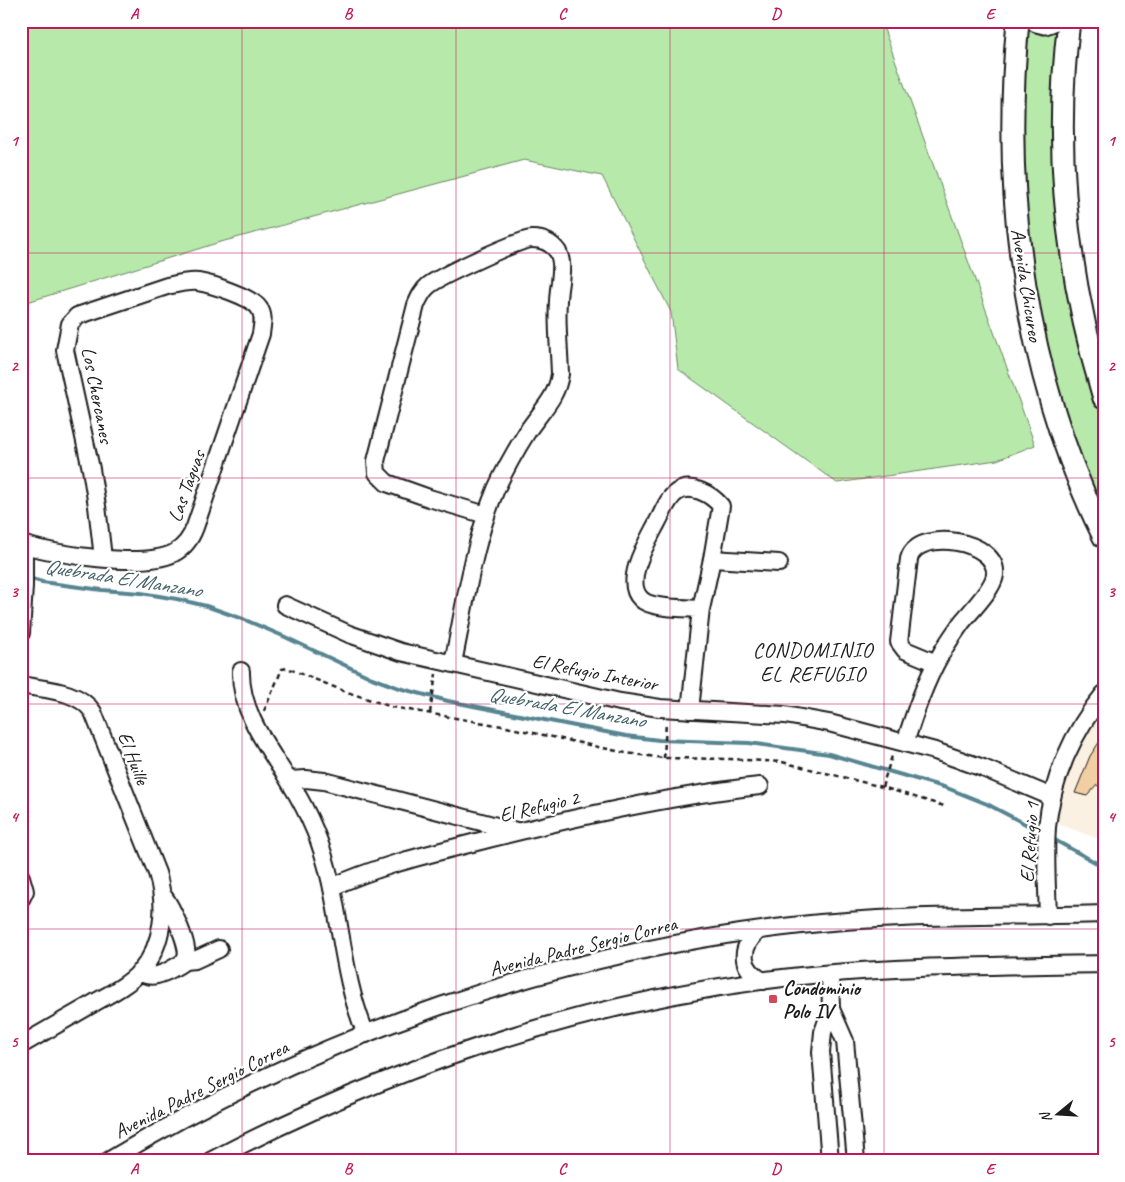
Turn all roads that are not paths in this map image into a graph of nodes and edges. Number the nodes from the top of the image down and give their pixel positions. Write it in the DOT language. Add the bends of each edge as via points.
graph roads {
  1 [pos="1018,21"];
  2 [pos="1037,21"];
  3 [pos="1051,21"];
  4 [pos="1069,21"];
  5 [pos="260,309"];
  6 [pos="1104,398"];
  7 [pos="486,515"];
  8 [pos="1104,537"];
  9 [pos="22,544"];
  10 [pos="103,558"];
  11 [pos="712,559"];
  12 [pos="779,563"];
  13 [pos="285,605"];
  14 [pos="701,609"];
  15 [pos="21,633"];
  16 [pos="936,663"];
  17 [pos="453,664"];
  18 [pos="241,671"];
  19 [pos="21,686"];
  20 [pos="1104,694"];
  21 [pos="690,710"];
  22 [pos="905,743"];
  23 [pos="289,780"];
  24 [pos="760,786"];
  25 [pos="1052,797"];
  26 [pos="518,832"];
  27 [pos="21,877"];
  28 [pos="332,887"];
  29 [pos="162,894"];
  30 [pos="21,899"];
  31 [pos="1104,914"];
  32 [pos="1048,916"];
  33 [pos="758,931"];
  34 [pos="219,949"];
  35 [pos="184,961"];
  36 [pos="1104,964"];
  37 [pos="140,972"];
  38 [pos="830,974"];
  39 [pos="763,981"];
  40 [pos="831,1009"];
  41 [pos="366,1034"];
  42 [pos="21,1045"];
  43 [pos="108,1161"];
  44 [pos="210,1161"];
  45 [pos="830,1161"];
  46 [pos="856,1161"];
  1 -- 8 [label="main road, Avenida Chicureo" via="1013,88 1013,165 1024,282 1037,350 1064,443"];
  2 -- 3 [label="main road"];
  4 -- 6 [label="main road" via="1063,132 1067,225 1080,305"];
  5 -- 10 [label="street, Las Taguas" via="263,320 261,334 190,539 181,549 161,557 143,560"];
  5 -- 10 [label="street, Los Chercanes" via="244,296 197,282 181,283 77,316 70,324 65,350 91,468"];
  7 -- 7 [label="street" via="509,463 553,397 559,382 556,319 561,264 554,247 543,240 522,240 438,280 424,290 416,305 376,460 377,473 387,483"];
  7 -- 17 [label="street"];
  9 -- 10 [label="street, Las Taguas"];
  9 -- 15 [label="street"];
  11 -- 12 [label="street"];
  11 -- 14 [label="street"];
  11 -- 14 [label="street" via="721,506 708,495 690,488 683,489 671,497 640,556 635,592 642,601"];
  13 -- 17 [label="street, El Refugio Interior" via="375,644"];
  14 -- 21 [label="street"];
  16 -- 16 [label="street" via="994,578 989,558 960,542 919,545 909,559 899,642 904,650"];
  16 -- 22 [label="street"];
  17 -- 21 [label="street, El Refugio Interior" via="620,702"];
  18 -- 23 [label="street" via="244,694 257,728"];
  19 -- 29 [label="street, El Huille" via="72,696 90,708 157,873"];
  20 -- 25 [label="street, El Refugio 1" via="1076,735"];
  21 -- 22 [label="street, El Refugio Interior" via="808,719"];
  22 -- 25 [label="street, El Refugio Interior" via="962,760"];
  23 -- 26 [label="street" via="324,781"];
  23 -- 28 [label="street" via="316,834"];
  24 -- 26 [label="street, El Refugio 2" via="685,796"];
  25 -- 32 [label="street, El Refugio 1" via="1046,848"];
  26 -- 28 [label="street, El Refugio 2" via="392,864"];
  27 -- 30 [label="street" via="25,891"];
  28 -- 41 [label="street" via="354,1005"];
  29 -- 35 [label="street, El Huille" via="186,947"];
  29 -- 37 [label="street, El Huille" via="159,936"];
  31 -- 32 [label="street, Avenida Padre Sergio Correa"];
  32 -- 33 [label="street, Avenida Padre Sergio Correa" via="901,918"];
  33 -- 39 [label="street" via="746,946 744,959 753,974"];
  33 -- 41 [label="street, Avenida Padre Sergio Correa" via="590,962 498,987"];
  34 -- 35 [label="street" via="195,960"];
  35 -- 37 [label="street" via="158,976 148,977"];
  36 -- 38 [label="street"];
  37 -- 42 [label="street, El Huille"];
  38 -- 39 [label="street"];
  38 -- 40 [label="street"];
  39 -- 44 [label="street" via="644,1001 513,1035 407,1072 324,1106"];
  40 -- 45 [label="street" via="823,1032 821,1052"];
  40 -- 46 [label="street" via="845,1041"];
  41 -- 43 [label="street, Avenida Padre Sergio Correa" via="252,1084 170,1125"];
}
